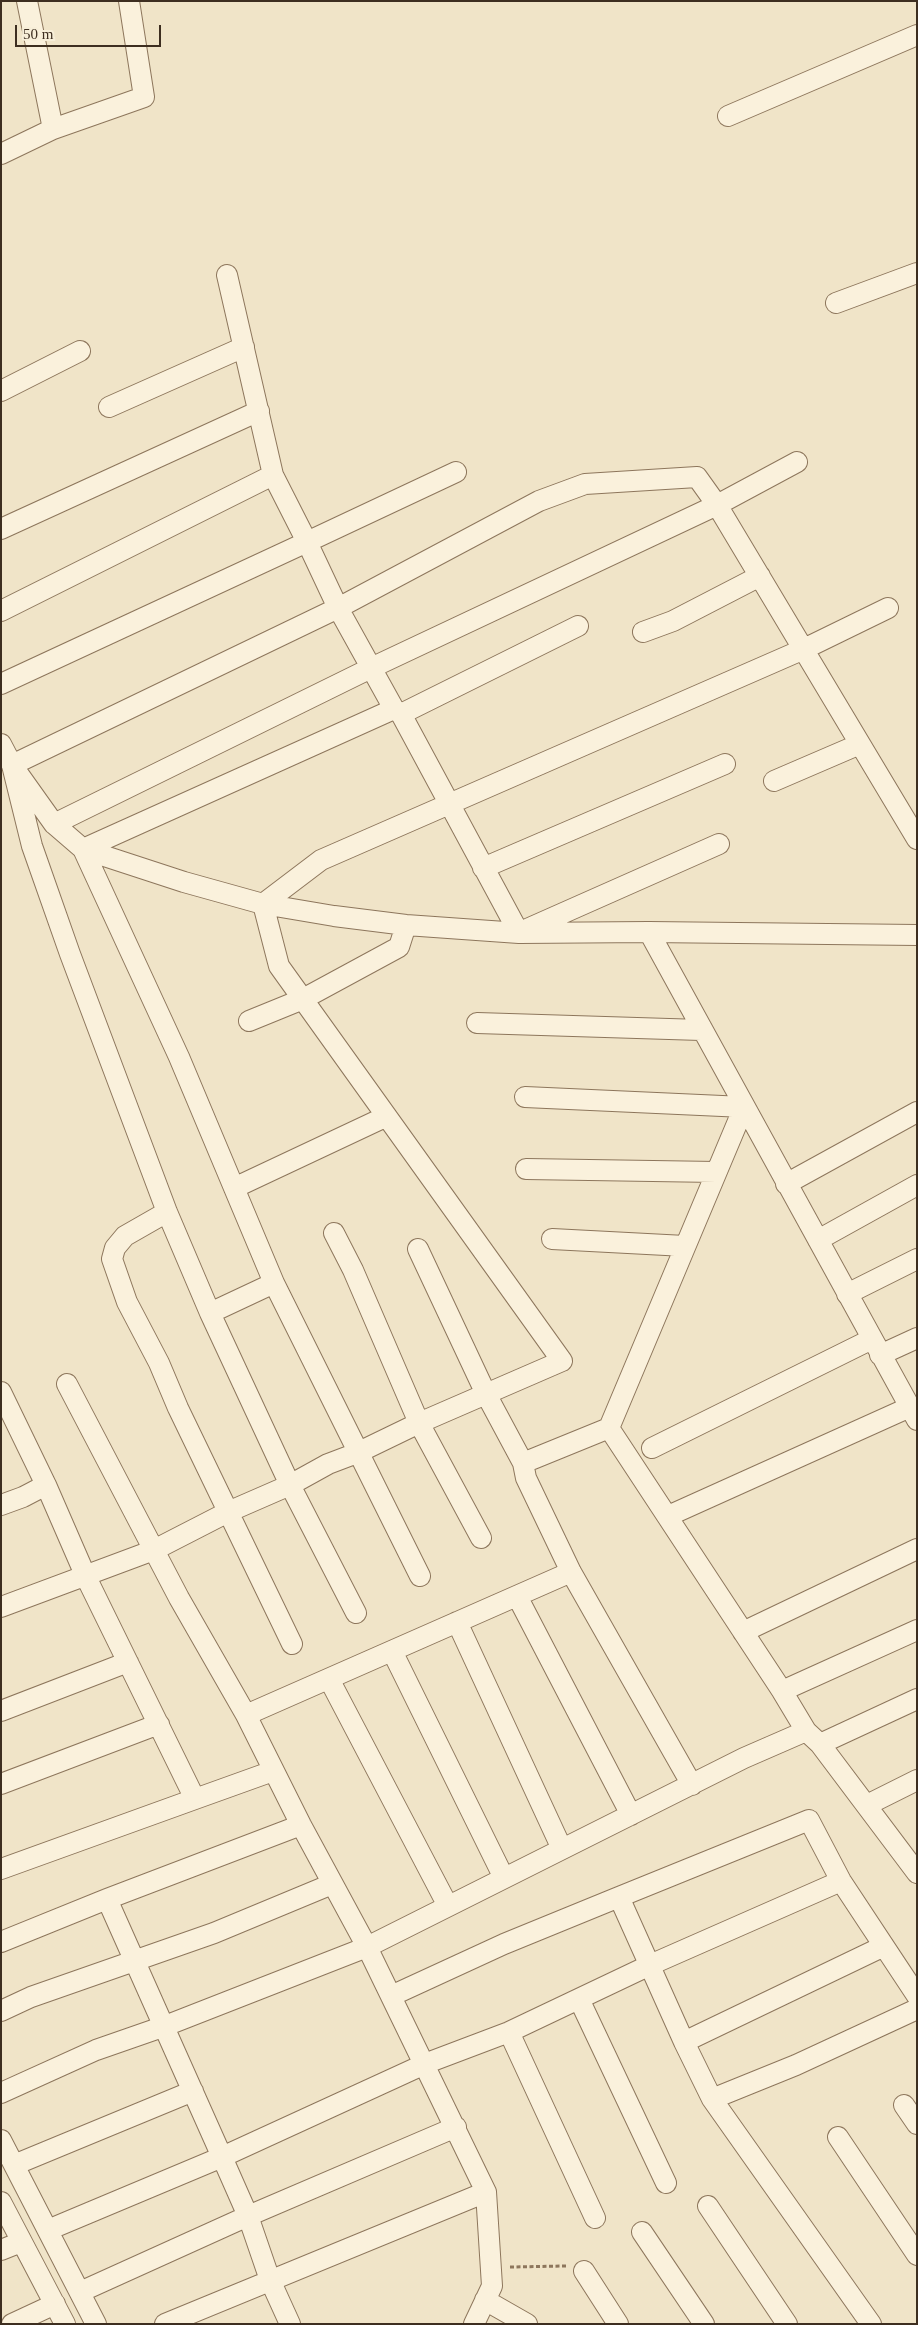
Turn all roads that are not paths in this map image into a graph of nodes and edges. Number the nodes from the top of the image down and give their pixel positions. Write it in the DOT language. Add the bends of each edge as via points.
graph roads {
  1 [pos="27,1"];
  2 [pos="129,1"];
  3 [pos="917,35"];
  4 [pos="728,116"];
  5 [pos="53,129"];
  6 [pos="1,154"];
  7 [pos="917,273"];
  8 [pos="227,275"];
  9 [pos="836,303"];
  10 [pos="244,347"];
  11 [pos="80,352"];
  12 [pos="1,392"];
  13 [pos="109,407"];
  14 [pos="259,411"];
  15 [pos="797,462"];
  16 [pos="456,472"];
  17 [pos="273,475"];
  18 [pos="717,505"];
  19 [pos="1,529"];
  20 [pos="307,542"];
  21 [pos="760,576"];
  22 [pos="338,608"];
  23 [pos="888,608"];
  24 [pos="1,611"];
  25 [pos="578,626"];
  26 [pos="643,632"];
  27 [pos="804,649"];
  28 [pos="371,668"];
  29 [pos="1,684"];
  30 [pos="398,712"];
  31 [pos="1,744"];
  32 [pos="860,744"];
  33 [pos="725,764"];
  34 [pos="12,765"];
  35 [pos="774,781"];
  36 [pos="448,803"];
  37 [pos="911,818"];
  38 [pos="54,824"];
  39 [pos="917,839"];
  40 [pos="719,844"];
  41 [pos="83,849"];
  42 [pos="483,868"];
  43 [pos="263,904"];
  44 [pos="406,925"];
  45 [pos="649,932"];
  46 [pos="519,933"];
  47 [pos="917,935"];
  48 [pos="303,999"];
  49 [pos="249,1021"];
  50 [pos="477,1022"];
  51 [pos="701,1030"];
  52 [pos="525,1097"];
  53 [pos="744,1107"];
  54 [pos="917,1112"];
  55 [pos="385,1117"];
  56 [pos="526,1169"];
  57 [pos="716,1172"];
  58 [pos="786,1184"];
  59 [pos="917,1185"];
  60 [pos="234,1188"];
  61 [pos="167,1212"];
  62 [pos="334,1233"];
  63 [pos="552,1239"];
  64 [pos="818,1240"];
  65 [pos="685,1246"];
  66 [pos="418,1249"];
  67 [pos="917,1259"];
  68 [pos="274,1283"];
  69 [pos="847,1294"];
  70 [pos="210,1313"];
  71 [pos="917,1338"];
  72 [pos="876,1347"];
  73 [pos="67,1384"];
  74 [pos="1,1392"];
  75 [pos="486,1394"];
  76 [pos="914,1412"];
  77 [pos="8,1422"];
  78 [pos="419,1423"];
  79 [pos="608,1428"];
  80 [pos="652,1448"];
  81 [pos="357,1453"];
  82 [pos="523,1463"];
  83 [pos="46,1485"];
  84 [pos="290,1485"];
  85 [pos="1,1505"];
  86 [pos="228,1512"];
  87 [pos="668,1516"];
  88 [pos="480,1538"];
  89 [pos="917,1548"];
  90 [pos="154,1550"];
  91 [pos="571,1572"];
  92 [pos="86,1576"];
  93 [pos="420,1576"];
  94 [pos="517,1596"];
  95 [pos="1,1607"];
  96 [pos="356,1613"];
  97 [pos="457,1622"];
  98 [pos="917,1630"];
  99 [pos="743,1632"];
  100 [pos="292,1644"];
  101 [pos="392,1651"];
  102 [pos="128,1662"];
  103 [pos="329,1679"];
  104 [pos="782,1691"];
  105 [pos="917,1699"];
  106 [pos="1,1711"];
  107 [pos="246,1715"];
  108 [pos="159,1724"];
  109 [pos="813,1738"];
  110 [pos="273,1771"];
  111 [pos="917,1780"];
  112 [pos="1,1784"];
  113 [pos="692,1785"];
  114 [pos="195,1799"];
  115 [pos="867,1805"];
  116 [pos="631,1814"];
  117 [pos="301,1825"];
  118 [pos="562,1849"];
  119 [pos="915,1867"];
  120 [pos="1,1869"];
  121 [pos="504,1878"];
  122 [pos="841,1881"];
  123 [pos="332,1884"];
  124 [pos="619,1897"];
  125 [pos="107,1899"];
  126 [pos="448,1906"];
  127 [pos="1,1942"];
  128 [pos="367,1946"];
  129 [pos="884,1946"];
  130 [pos="134,1960"];
  131 [pos="650,1965"];
  132 [pos="391,1996"];
  133 [pos="917,1996"];
  134 [pos="580,1999"];
  135 [pos="917,2009"];
  136 [pos="1,2011"];
  137 [pos="164,2026"];
  138 [pos="509,2032"];
  139 [pos="684,2042"];
  140 [pos="425,2064"];
  141 [pos="193,2091"];
  142 [pos="1,2093"];
  143 [pos="712,2099"];
  144 [pos="904,2104"];
  145 [pos="917,2124"];
  146 [pos="456,2127"];
  147 [pos="838,2137"];
  148 [pos="1,2140"];
  149 [pos="222,2157"];
  150 [pos="14,2165"];
  151 [pos="666,2183"];
  152 [pos="486,2192"];
  153 [pos="1,2202"];
  154 [pos="708,2206"];
  155 [pos="248,2216"];
  156 [pos="595,2218"];
  157 [pos="48,2230"];
  158 [pos="642,2232"];
  159 [pos="21,2242"];
  160 [pos="1,2250"];
  161 [pos="917,2255"];
  162 [pos="584,2271"];
  163 [pos="270,2280"];
  164 [pos="80,2292"];
  165 [pos="485,2300"];
  166 [pos="55,2304"];
  167 [pos="12,2324"];
  168 [pos="66,2324"];
  169 [pos="96,2324"];
  170 [pos="164,2324"];
  171 [pos="290,2324"];
  172 [pos="474,2324"];
  173 [pos="526,2324"];
  174 [pos="618,2324"];
  175 [pos="704,2324"];
  176 [pos="787,2324"];
  177 [pos="871,2324"];
  1 -- 5 [label="street"];
  2 -- 5 [label="street" via="144,97"];
  3 -- 4 [label="street"];
  5 -- 6 [label="street"];
  7 -- 9 [label="street"];
  8 -- 10 [label="street"];
  10 -- 13 [label="street"];
  10 -- 14 [label="street"];
  11 -- 12 [label="street"];
  14 -- 17 [label="street"];
  14 -- 19 [label="street"];
  15 -- 18 [label="street"];
  16 -- 20 [label="street"];
  17 -- 20 [label="street"];
  17 -- 24 [label="street"];
  18 -- 21 [label="street"];
  18 -- 22 [label="street" via="697,477 585,484 539,501"];
  18 -- 28 [label="street"];
  20 -- 22 [label="street"];
  20 -- 29 [label="street"];
  21 -- 26 [label="street" via="673,621"];
  21 -- 27 [label="street"];
  22 -- 28 [label="street"];
  22 -- 34 [label="street"];
  23 -- 27 [label="street"];
  25 -- 30 [label="street"];
  27 -- 32 [label="street"];
  27 -- 36 [label="street"];
  28 -- 30 [label="street"];
  28 -- 38 [label="street"];
  30 -- 36 [label="street"];
  30 -- 41 [label="street"];
  31 -- 34 [label="street"];
  32 -- 35 [label="street"];
  32 -- 37 [label="street"];
  33 -- 42 [label="street"];
  34 -- 38 [label="street"];
  34 -- 61 [label="street" via="32,846"];
  36 -- 42 [label="street"];
  36 -- 43 [label="street" via="321,860"];
  37 -- 39 [label="street"];
  38 -- 41 [label="street"];
  40 -- 46 [label="street"];
  41 -- 43 [label="street"];
  41 -- 60 [label="street" via="180,1057"];
  42 -- 46 [label="street"];
  43 -- 44 [label="street"];
  43 -- 48 [label="street" via="279,966"];
  44 -- 46 [label="street"];
  44 -- 48 [label="street" via="399,947"];
  45 -- 46 [label="street"];
  45 -- 47 [label="street"];
  45 -- 51 [label="street"];
  48 -- 49 [label="street"];
  48 -- 55 [label="street"];
  50 -- 51 [label="street"];
  51 -- 53 [label="street"];
  52 -- 53 [label="street"];
  53 -- 57 [label="street"];
  53 -- 58 [label="street"];
  54 -- 58 [label="street"];
  55 -- 60 [label="street"];
  55 -- 75 [label="street" via="562,1362"];
  56 -- 57 [label="street"];
  57 -- 65 [label="street"];
  58 -- 64 [label="street"];
  59 -- 64 [label="street"];
  60 -- 68 [label="street"];
  61 -- 70 [label="street"];
  61 -- 86 [label="street" via="125,1236 112,1260 127,1302"];
  62 -- 78 [label="street"];
  63 -- 65 [label="street"];
  64 -- 69 [label="street"];
  65 -- 79 [label="street"];
  66 -- 75 [label="street"];
  67 -- 69 [label="street"];
  68 -- 70 [label="street"];
  68 -- 81 [label="street"];
  69 -- 72 [label="street"];
  70 -- 84 [label="street"];
  71 -- 72 [label="street"];
  72 -- 76 [label="street"];
  72 -- 80 [label="street"];
  73 -- 90 [label="street"];
  74 -- 77 [label="street"];
  75 -- 78 [label="street"];
  75 -- 82 [label="street"];
  76 -- 87 [label="street"];
  77 -- 83 [label="street"];
  78 -- 81 [label="street"];
  78 -- 88 [label="street"];
  79 -- 82 [label="street"];
  79 -- 87 [label="street"];
  81 -- 84 [label="street" via="328,1464"];
  81 -- 93 [label="street"];
  82 -- 91 [label="street" via="526,1478"];
  83 -- 85 [label="street"];
  83 -- 92 [label="street"];
  84 -- 86 [label="street"];
  84 -- 96 [label="street"];
  86 -- 90 [label="street"];
  86 -- 100 [label="street"];
  87 -- 99 [label="street"];
  89 -- 99 [label="street"];
  90 -- 92 [label="street"];
  90 -- 107 [label="street"];
  91 -- 94 [label="street"];
  91 -- 113 [label="street"];
  92 -- 95 [label="street"];
  92 -- 102 [label="street"];
  94 -- 97 [label="street"];
  94 -- 116 [label="street"];
  97 -- 101 [label="street"];
  97 -- 118 [label="street"];
  98 -- 104 [label="street"];
  99 -- 104 [label="street"];
  101 -- 103 [label="street"];
  101 -- 121 [label="street"];
  102 -- 106 [label="street"];
  102 -- 108 [label="street"];
  103 -- 107 [label="street"];
  103 -- 126 [label="street"];
  104 -- 109 [label="street"];
  105 -- 109 [label="street"];
  107 -- 110 [label="street"];
  108 -- 112 [label="street"];
  108 -- 114 [label="street"];
  109 -- 113 [label="street" via="744,1758"];
  109 -- 115 [label="street"];
  110 -- 114 [label="street"];
  110 -- 117 [label="street"];
  111 -- 115 [label="street"];
  113 -- 116 [label="street"];
  114 -- 120 [label="street"];
  115 -- 119 [label="street"];
  116 -- 118 [label="street"];
  117 -- 123 [label="street"];
  117 -- 125 [label="street"];
  118 -- 121 [label="street"];
  121 -- 126 [label="street"];
  122 -- 124 [label="street" via="809,1820"];
  122 -- 129 [label="street"];
  122 -- 131 [label="street"];
  123 -- 128 [label="street"];
  123 -- 130 [label="street" via="214,1933"];
  124 -- 131 [label="street"];
  124 -- 132 [label="street" via="504,1944"];
  125 -- 127 [label="street"];
  125 -- 130 [label="street"];
  126 -- 128 [label="street"];
  128 -- 132 [label="street"];
  128 -- 137 [label="street"];
  129 -- 133 [label="street"];
  129 -- 139 [label="street"];
  130 -- 136 [label="street"];
  130 -- 137 [label="street"];
  131 -- 134 [label="street"];
  131 -- 139 [label="street"];
  132 -- 140 [label="street"];
  134 -- 138 [label="street"];
  134 -- 151 [label="street"];
  135 -- 143 [label="street"];
  137 -- 141 [label="street"];
  137 -- 142 [label="street" via="96,2050"];
  138 -- 140 [label="street"];
  138 -- 156 [label="street"];
  139 -- 143 [label="street"];
  140 -- 146 [label="street"];
  140 -- 149 [label="street"];
  141 -- 149 [label="street"];
  141 -- 150 [label="street"];
  143 -- 177 [label="street"];
  144 -- 145 [label="street"];
  146 -- 152 [label="street"];
  146 -- 155 [label="street"];
  147 -- 161 [label="street"];
  148 -- 150 [label="street"];
  149 -- 155 [label="street"];
  149 -- 157 [label="street"];
  150 -- 157 [label="street"];
  152 -- 163 [label="street"];
  152 -- 165 [label="street" via="492,2286"];
  153 -- 159 [label="street"];
  154 -- 176 [label="street"];
  155 -- 163 [label="street"];
  155 -- 164 [label="street"];
  157 -- 164 [label="street"];
  158 -- 175 [label="street"];
  159 -- 160 [label="street"];
  159 -- 166 [label="street"];
  162 -- 174 [label="street"];
  163 -- 170 [label="street"];
  163 -- 171 [label="street"];
  164 -- 169 [label="street"];
  165 -- 172 [label="street"];
  165 -- 173 [label="street"];
  166 -- 167 [label="street"];
  166 -- 168 [label="street"];
}
